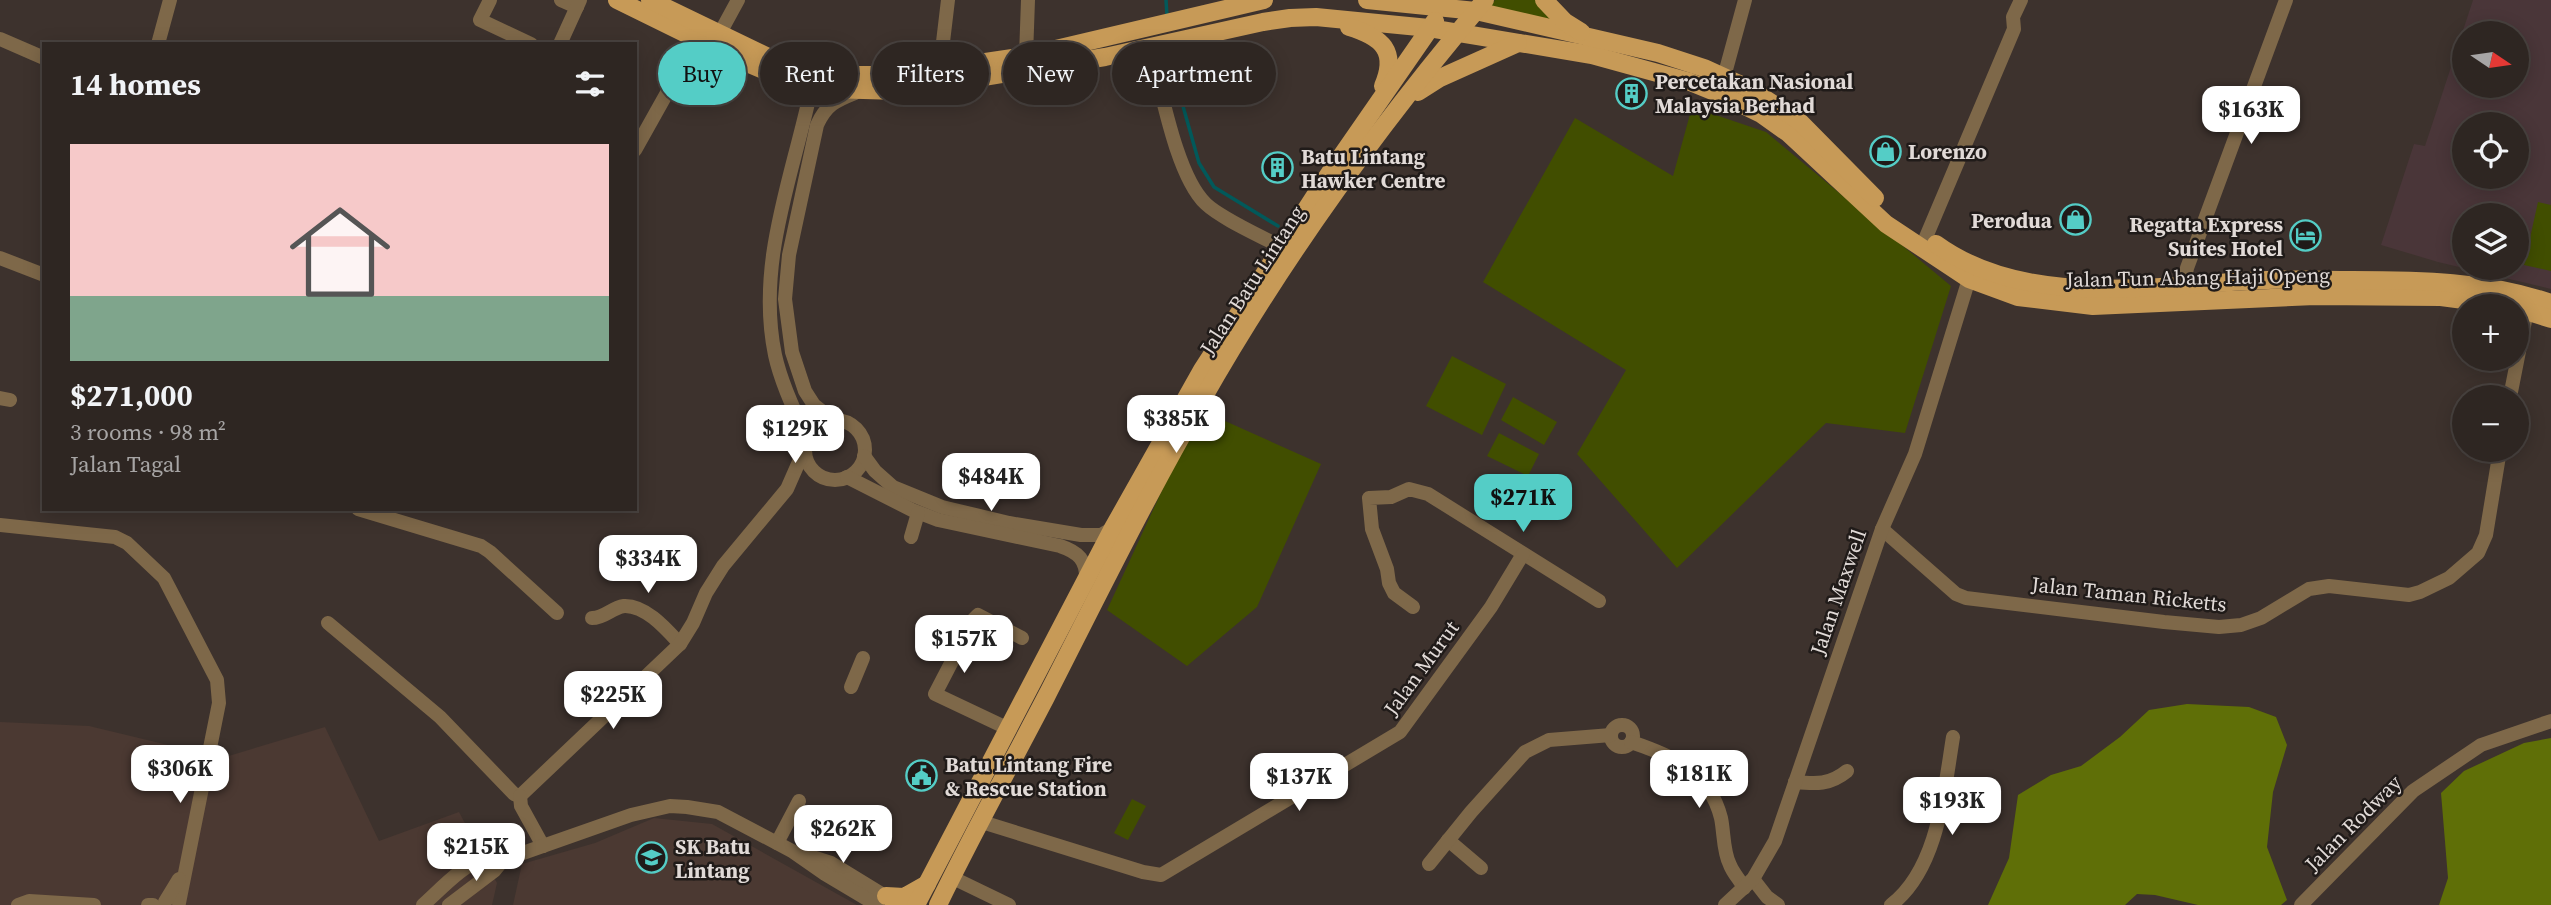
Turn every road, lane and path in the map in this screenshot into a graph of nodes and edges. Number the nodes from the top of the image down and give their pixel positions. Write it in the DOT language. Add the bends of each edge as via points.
graph roads {
  1 [pos="170,0"];
  2 [pos="490,0"];
  3 [pos="561,0"];
  4 [pos="617,0"];
  5 [pos="650,0"];
  6 [pos="738,0"];
  7 [pos="948,0"];
  8 [pos="1028,0"];
  9 [pos="1264,0"];
  10 [pos="1367,0"];
  11 [pos="1544,0"];
  12 [pos="1745,0"];
  13 [pos="2021,0"];
  14 [pos="2286,0"];
  15 [pos="578,4"];
  16 [pos="1449,4"];
  17 [pos="1480,6"];
  18 [pos="1316,17"];
  19 [pos="1429,28"];
  20 [pos="720,33"];
  21 [pos="1458,33"];
  22 [pos="1590,38"];
  23 [pos="0,39"];
  24 [pos="159,42"];
  25 [pos="527,42"];
  26 [pos="561,42"];
  27 [pos="943,42"];
  28 [pos="1026,42"];
  29 [pos="1083,42"];
  30 [pos="1175,42"];
  31 [pos="1518,43"];
  32 [pos="1112,55"];
  33 [pos="42,57"];
  34 [pos="760,68"];
  35 [pos="872,75"];
  36 [pos="1724,77"];
  37 [pos="859,90"];
  38 [pos="1406,99"];
  39 [pos="660,105"];
  40 [pos="808,105"];
  41 [pos="1166,105"];
  42 [pos="1374,109"];
  43 [pos="637,146"];
  44 [pos="1926,237"];
  45 [pos="1281,247"];
  46 [pos="0,258"];
  47 [pos="42,274"];
  48 [pos="1969,279"];
  49 [pos="2184,285"];
  50 [pos="2452,298"];
  51 [pos="2551,303"];
  52 [pos="2529,312"];
  53 [pos="2551,319"];
  54 [pos="833,420"];
  55 [pos="807,443"];
  56 [pos="864,456"];
  57 [pos="2498,462"];
  58 [pos="818,474"];
  59 [pos="846,477"];
  60 [pos="787,489"];
  61 [pos="365,511"];
  62 [pos="918,513"];
  63 [pos="0,526"];
  64 [pos="1113,528"];
  65 [pos="1882,528"];
  66 [pos="911,537"];
  67 [pos="1523,554"];
  68 [pos="1086,582"];
  69 [pos="1599,601"];
  70 [pos="1413,607"];
  71 [pos="558,613"];
  72 [pos="592,618"];
  73 [pos="328,623"];
  74 [pos="1022,638"];
  75 [pos="680,644"];
  76 [pos="863,658"];
  77 [pos="851,687"];
  78 [pos="2551,721"];
  79 [pos="1009,729"];
  80 [pos="1953,737"];
  81 [pos="1847,771"];
  82 [pos="1795,782"];
  83 [pos="520,796"];
  84 [pos="799,801"];
  85 [pos="982,822"];
  86 [pos="1448,840"];
  87 [pos="777,843"];
  88 [pos="543,846"];
  89 [pos="503,860"];
  90 [pos="1429,864"];
  91 [pos="1481,868"];
  92 [pos="928,883"];
  93 [pos="1749,883"];
  94 [pos="942,895"];
  95 [pos="888,902"];
  96 [pos="164,904"];
  97 [pos="18,905"];
  98 [pos="94,905"];
  99 [pos="424,905"];
  100 [pos="449,905"];
  101 [pos="916,905"];
  102 [pos="1009,905"];
  103 [pos="1725,905"];
  104 [pos="1777,905"];
  105 [pos="1891,905"];
  106 [pos="2301,905"];
  1 -- 24 [label="street"];
  2 -- 25 [label="street" via="480,20"];
  3 -- 15 [label="street"];
  4 -- 34 [label="main road"];
  5 -- 20 [label="main road"];
  6 -- 20 [label="street"];
  7 -- 27 [label="street"];
  8 -- 28 [label="street"];
  9 -- 29 [label="main road"];
  10 -- 16 [label="main road, Jalan Tun Abang Haji Openg"];
  11 -- 22 [label="main road" via="1565,22"];
  12 -- 36 [label="street"];
  13 -- 44 [label="street" via="2013,18 2014,29"];
  14 -- 49 [label="street"];
  15 -- 26 [label="street"];
  16 -- 17 [label="main road, Jalan Tun Abang Haji Openg"];
  16 -- 19 [label="main road, Jalan Batu Lintang"];
  17 -- 21 [label="main road, Jalan Batu Lintang"];
  17 -- 22 [label="main road, Jalan Tun Abang Haji Openg"];
  18 -- 19 [label="main road, Jalan Tun Abang Haji Openg"];
  18 -- 30 [label="main road" via="1263,22"];
  18 -- 42 [label="main road" via="1359,30 1383,45 1390,59 1389,72"];
  19 -- 21 [label="main road, Jalan Tun Abang Haji Openg"];
  19 -- 42 [label="main road, Jalan Batu Lintang"];
  20 -- 35 [label="main road" via="789,66 831,75"];
  21 -- 31 [label="main road, Jalan Tun Abang Haji Openg"];
  21 -- 38 [label="main road, Jalan Batu Lintang"];
  22 -- 36 [label="main road, Jalan Tun Abang Haji Openg" via="1658,53"];
  23 -- 33 [label="street"];
  31 -- 38 [label="main road" via="1440,78"];
  31 -- 48 [label="main road, Jalan Tun Abang Haji Openg" via="1653,71 1690,82 1760,114 1788,133 1886,224"];
  32 -- 37 [label="main road" via="899,91"];
  36 -- 44 [label="main road, Jalan Tun Abang Haji Openg" via="1799,121 1892,214"];
  37 -- 54 [label="street" via="822,112 786,271 787,326 798,373 814,405"];
  38 -- 85 [label="main road, Jalan Batu Lintang" via="1310,229 1202,400"];
  39 -- 43 [label="street"];
  40 -- 55 [label="street" via="772,253 769,299 776,356"];
  41 -- 45 [label="street" via="1179,158 1206,204"];
  42 -- 45 [label="main road, Jalan Batu Lintang"];
  44 -- 49 [label="main road, Jalan Tun Abang Haji Openg" via="1984,269 2021,280 2094,290"];
  45 -- 64 [label="main road, Jalan Batu Lintang" via="1202,370"];
  46 -- 47 [label="street"];
  48 -- 50 [label="main road, Jalan Tun Abang Haji Openg" via="2018,297 2093,306 2315,296"];
  48 -- 65 [label="street, Jalan Maxwell" via="1915,454"];
  49 -- 51 [label="main road, Jalan Tun Abang Haji Openg" via="2268,280 2437,281"];
  52 -- 53 [label="main road"];
  54 -- 55 [label="street" via="816,426"];
  54 -- 56 [label="street" via="855,427 865,446"];
  55 -- 58 [label="street" via="811,467"];
  55 -- 60 [label="street"];
  56 -- 59 [label="street" via="858,469"];
  56 -- 64 [label="street" via="893,487 942,507 1081,535 1101,535"];
  57 -- 65 [label="street, Jalan Taman Ricketts" via="2486,534 2478,553 2449,578 2409,595 2329,586 2309,589 2241,625 2164,622 1966,598"];
  58 -- 59 [label="street"];
  58 -- 60 [label="street"];
  59 -- 62 [label="street"];
  60 -- 75 [label="street" via="723,566"];
  61 -- 71 [label="street" via="481,546"];
  62 -- 66 [label="street"];
  62 -- 68 [label="street" via="1076,551 1084,561"];
  63 -- 96 [label="street" via="115,537 127,543 164,578 219,687 185,865"];
  64 -- 68 [label="main road, Jalan Batu Lintang"];
  65 -- 82 [label="street, Jalan Maxwell"];
  67 -- 69 [label="street"];
  67 -- 70 [label="street" via="1428,494 1409,489 1391,497 1369,498 1372,530 1389,583 1394,593"];
  67 -- 85 [label="street, Jalan Murut" via="1491,607 1400,732 1161,875"];
  68 -- 79 [label="main road, Jalan Batu Lintang"];
  72 -- 75 [label="street" via="602,618 624,606 635,609 648,614"];
  73 -- 83 [label="street" via="440,717"];
  74 -- 79 [label="street" via="978,615 935,694"];
  75 -- 83 [label="street"];
  76 -- 77 [label="street"];
  78 -- 106 [label="street, Jalan Rodway" via="2480,745 2413,791"];
  79 -- 92 [label="main road, Jalan Batu Lintang"];
  80 -- 105 [label="street" via="1939,821 1911,885"];
  81 -- 82 [label="street" via="1828,782"];
  82 -- 93 [label="street, Jalan Maxwell" via="1775,841"];
  83 -- 88 [label="street"];
  84 -- 87 [label="street"];
  85 -- 94 [label="main road, Jalan Batu Lintang"];
  86 -- 90 [label="street"];
  86 -- 91 [label="street"];
  86 -- 93 [label="street" via="1525,752 1549,740 1611,735 1620,747 1631,742 1682,762 1710,790 1721,819 1728,863"];
  87 -- 88 [label="street" via="718,812 670,806"];
  87 -- 95 [label="street"];
  88 -- 89 [label="street"];
  89 -- 99 [label="street" via="488,858 475,863"];
  89 -- 100 [label="street"];
  92 -- 95 [label="main road"];
  92 -- 101 [label="main road, Jalan Batu Lintang"];
  93 -- 103 [label="street, Jalan Maxwell"];
  93 -- 104 [label="street"];
  94 -- 102 [label="street"];
  97 -- 98 [label="street" via="29,901"];
}
